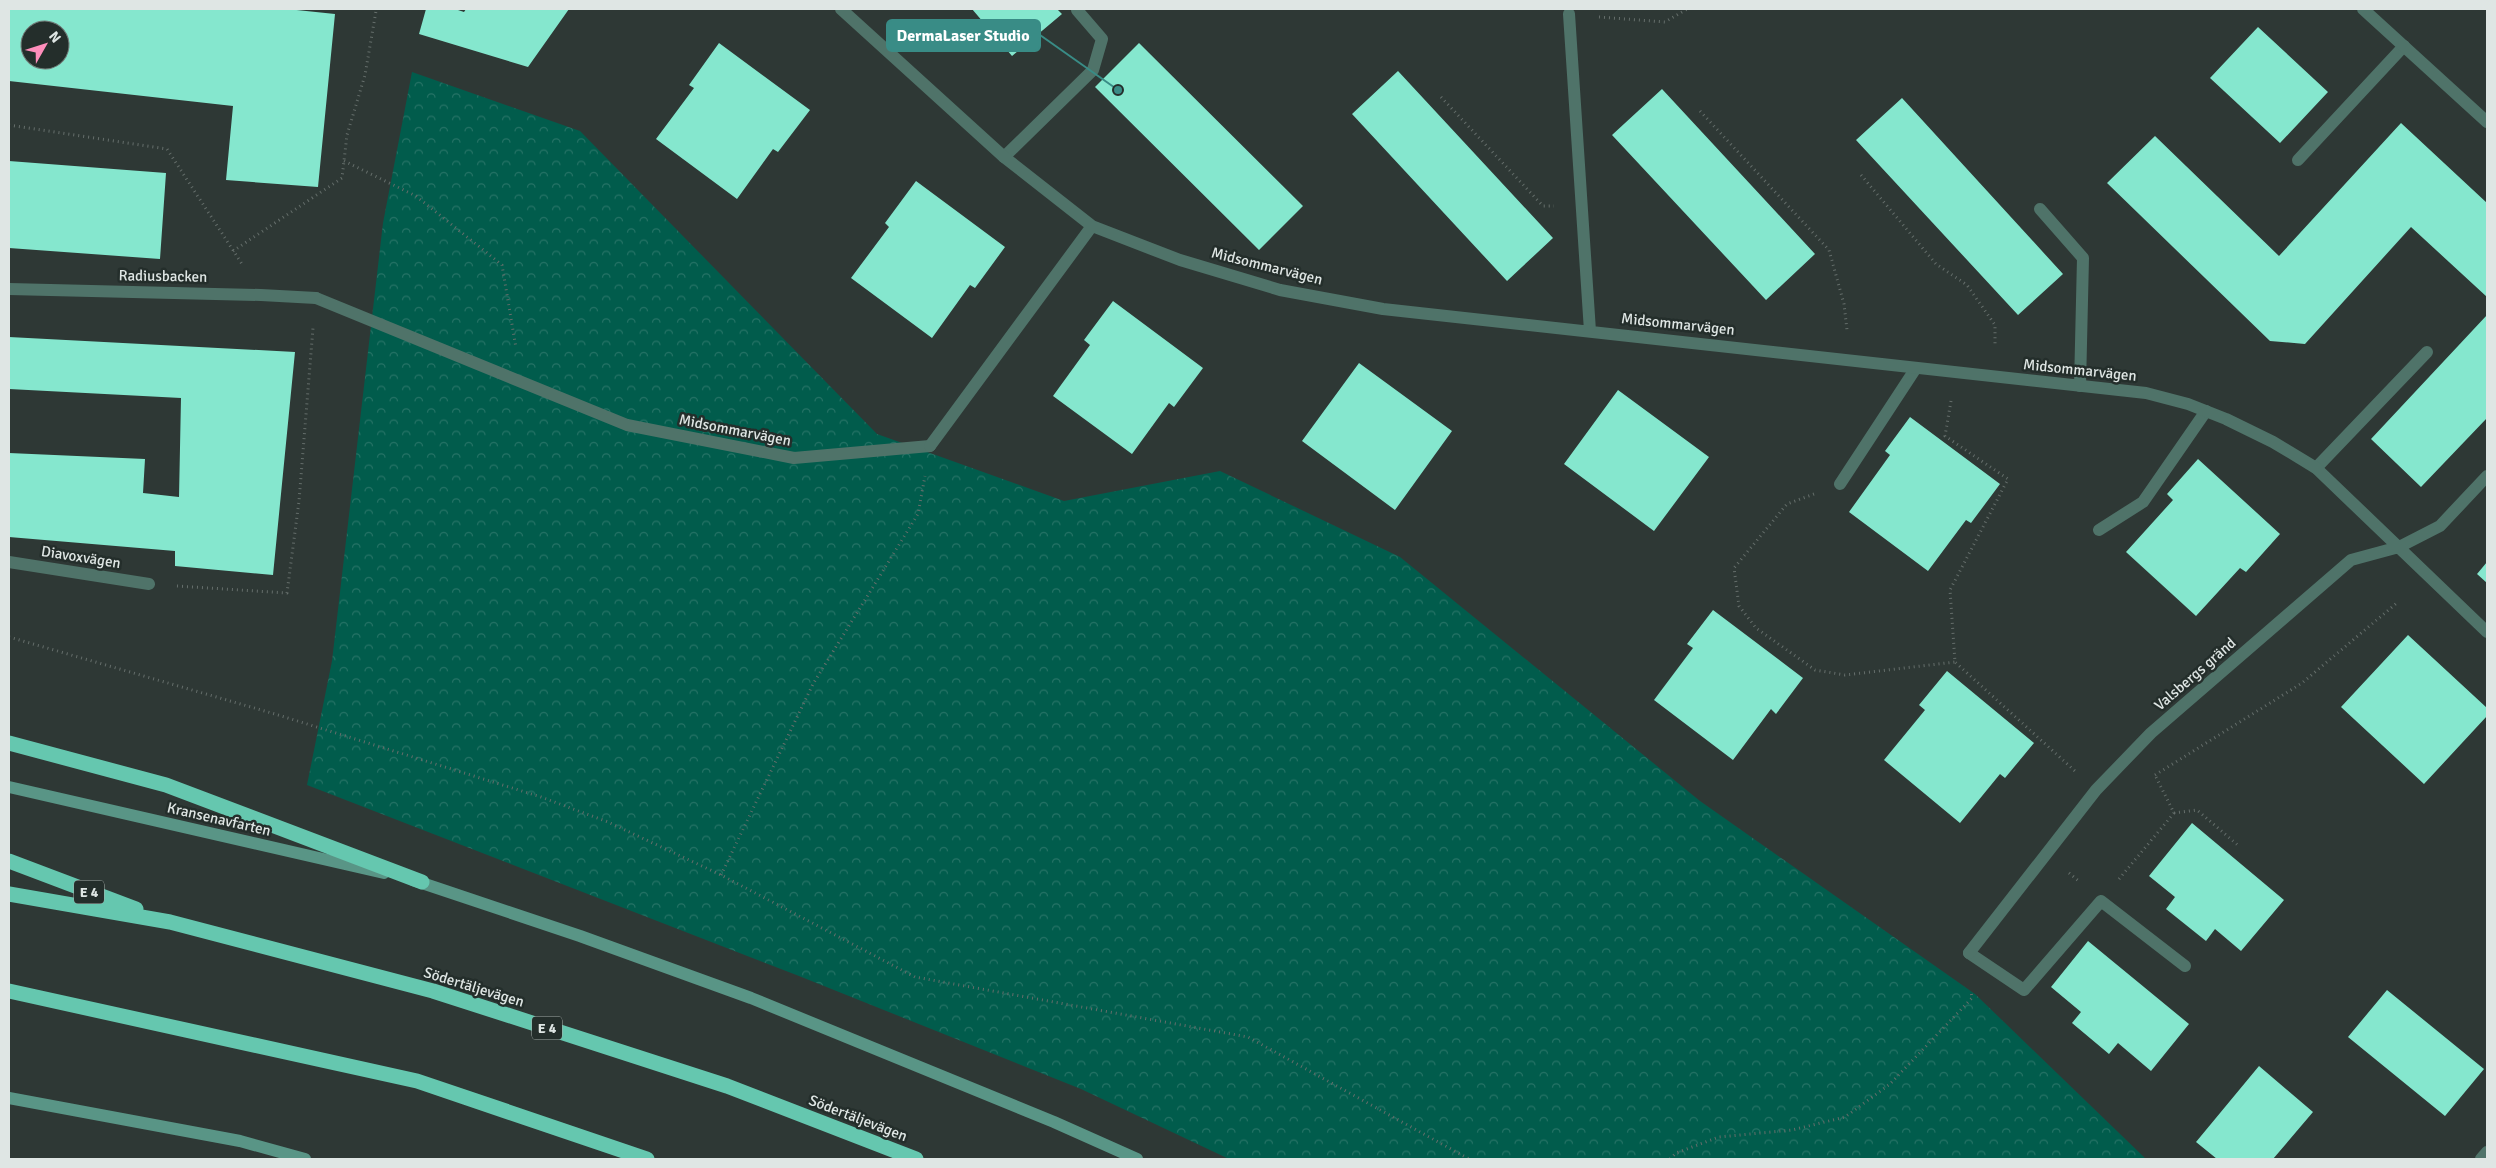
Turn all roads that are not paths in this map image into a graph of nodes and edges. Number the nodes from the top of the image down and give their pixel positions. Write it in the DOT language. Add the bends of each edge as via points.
graph roads {
  1 [pos="841,9"];
  2 [pos="2363,9"];
  3 [pos="1077,10"];
  4 [pos="1569,14"];
  5 [pos="2404,46"];
  6 [pos="2487,122"];
  7 [pos="1004,157"];
  8 [pos="2298,160"];
  9 [pos="2040,209"];
  10 [pos="1092,226"];
  11 [pos="9,289"];
  12 [pos="316,298"];
  13 [pos="1590,331"];
  14 [pos="2427,352"];
  15 [pos="1916,368"];
  16 [pos="2080,386"];
  17 [pos="2206,411"];
  18 [pos="2316,468"];
  19 [pos="2487,476"];
  20 [pos="1840,484"];
  21 [pos="2099,530"];
  22 [pos="2399,547"];
  23 [pos="9,562"];
  24 [pos="149,584"];
  25 [pos="2487,632"];
  26 [pos="9,743"];
  27 [pos="9,787"];
  28 [pos="9,861"];
  29 [pos="422,882"];
  30 [pos="9,894"];
  31 [pos="170,922"];
  32 [pos="2185,966"];
  33 [pos="9,991"];
  34 [pos="38,997"];
  35 [pos="9,999"];
  36 [pos="9,1098"];
  37 [pos="2487,1152"];
  38 [pos="305,1159"];
  39 [pos="647,1159"];
  40 [pos="916,1159"];
  41 [pos="1137,1159"];
  42 [pos="2481,1159"];
  1 -- 7 [label="street, Midsommarvägen"];
  2 -- 5 [label="street"];
  3 -- 7 [label="street" via="1102,39 1093,70"];
  4 -- 13 [label="street"];
  5 -- 6 [label="street"];
  5 -- 8 [label="street"];
  7 -- 10 [label="street, Midsommarvägen"];
  9 -- 16 [label="street" via="2084,258"];
  10 -- 12 [label="street, Midsommarvägen" via="930,446 794,458 627,425"];
  10 -- 13 [label="street, Midsommarvägen" via="1180,260 1280,290 1383,309"];
  11 -- 12 [label="street, Radiusbacken"];
  13 -- 15 [label="street, Midsommarvägen"];
  14 -- 18 [label="street"];
  15 -- 16 [label="street, Midsommarvägen"];
  15 -- 20 [label="street"];
  16 -- 17 [label="street, Midsommarvägen" via="2146,393"];
  17 -- 18 [label="street, Midsommarvägen" via="2273,442"];
  17 -- 21 [label="street" via="2143,502"];
  18 -- 22 [label="street, Midsommarvägen"];
  19 -- 22 [label="street, Valsbergs gränd" via="2440,526"];
  22 -- 25 [label="street, Midsommarvägen"];
  22 -- 32 [label="street, Valsbergs gränd" via="2351,560 2151,733 2096,790 1969,953 2024,990 2101,901"];
  23 -- 24 [label="street, Diavoxvägen"];
  26 -- 29 [label="highway" via="166,785"];
  27 -- 29 [label="main road, Kransenavfarten"];
  28 -- 31 [label="highway, E 4"];
  29 -- 41 [label="main road" via="751,998"];
  30 -- 31 [label="highway, Södertäljevägen / E 4"];
  31 -- 40 [label="highway, Södertäljevägen / E 4" via="433,991 727,1086"];
  33 -- 34 [label="highway"];
  34 -- 35 [label="highway"];
  34 -- 39 [label="highway" via="417,1081"];
  36 -- 38 [label="main road" via="240,1141"];
  37 -- 42 [label="street"];
}
